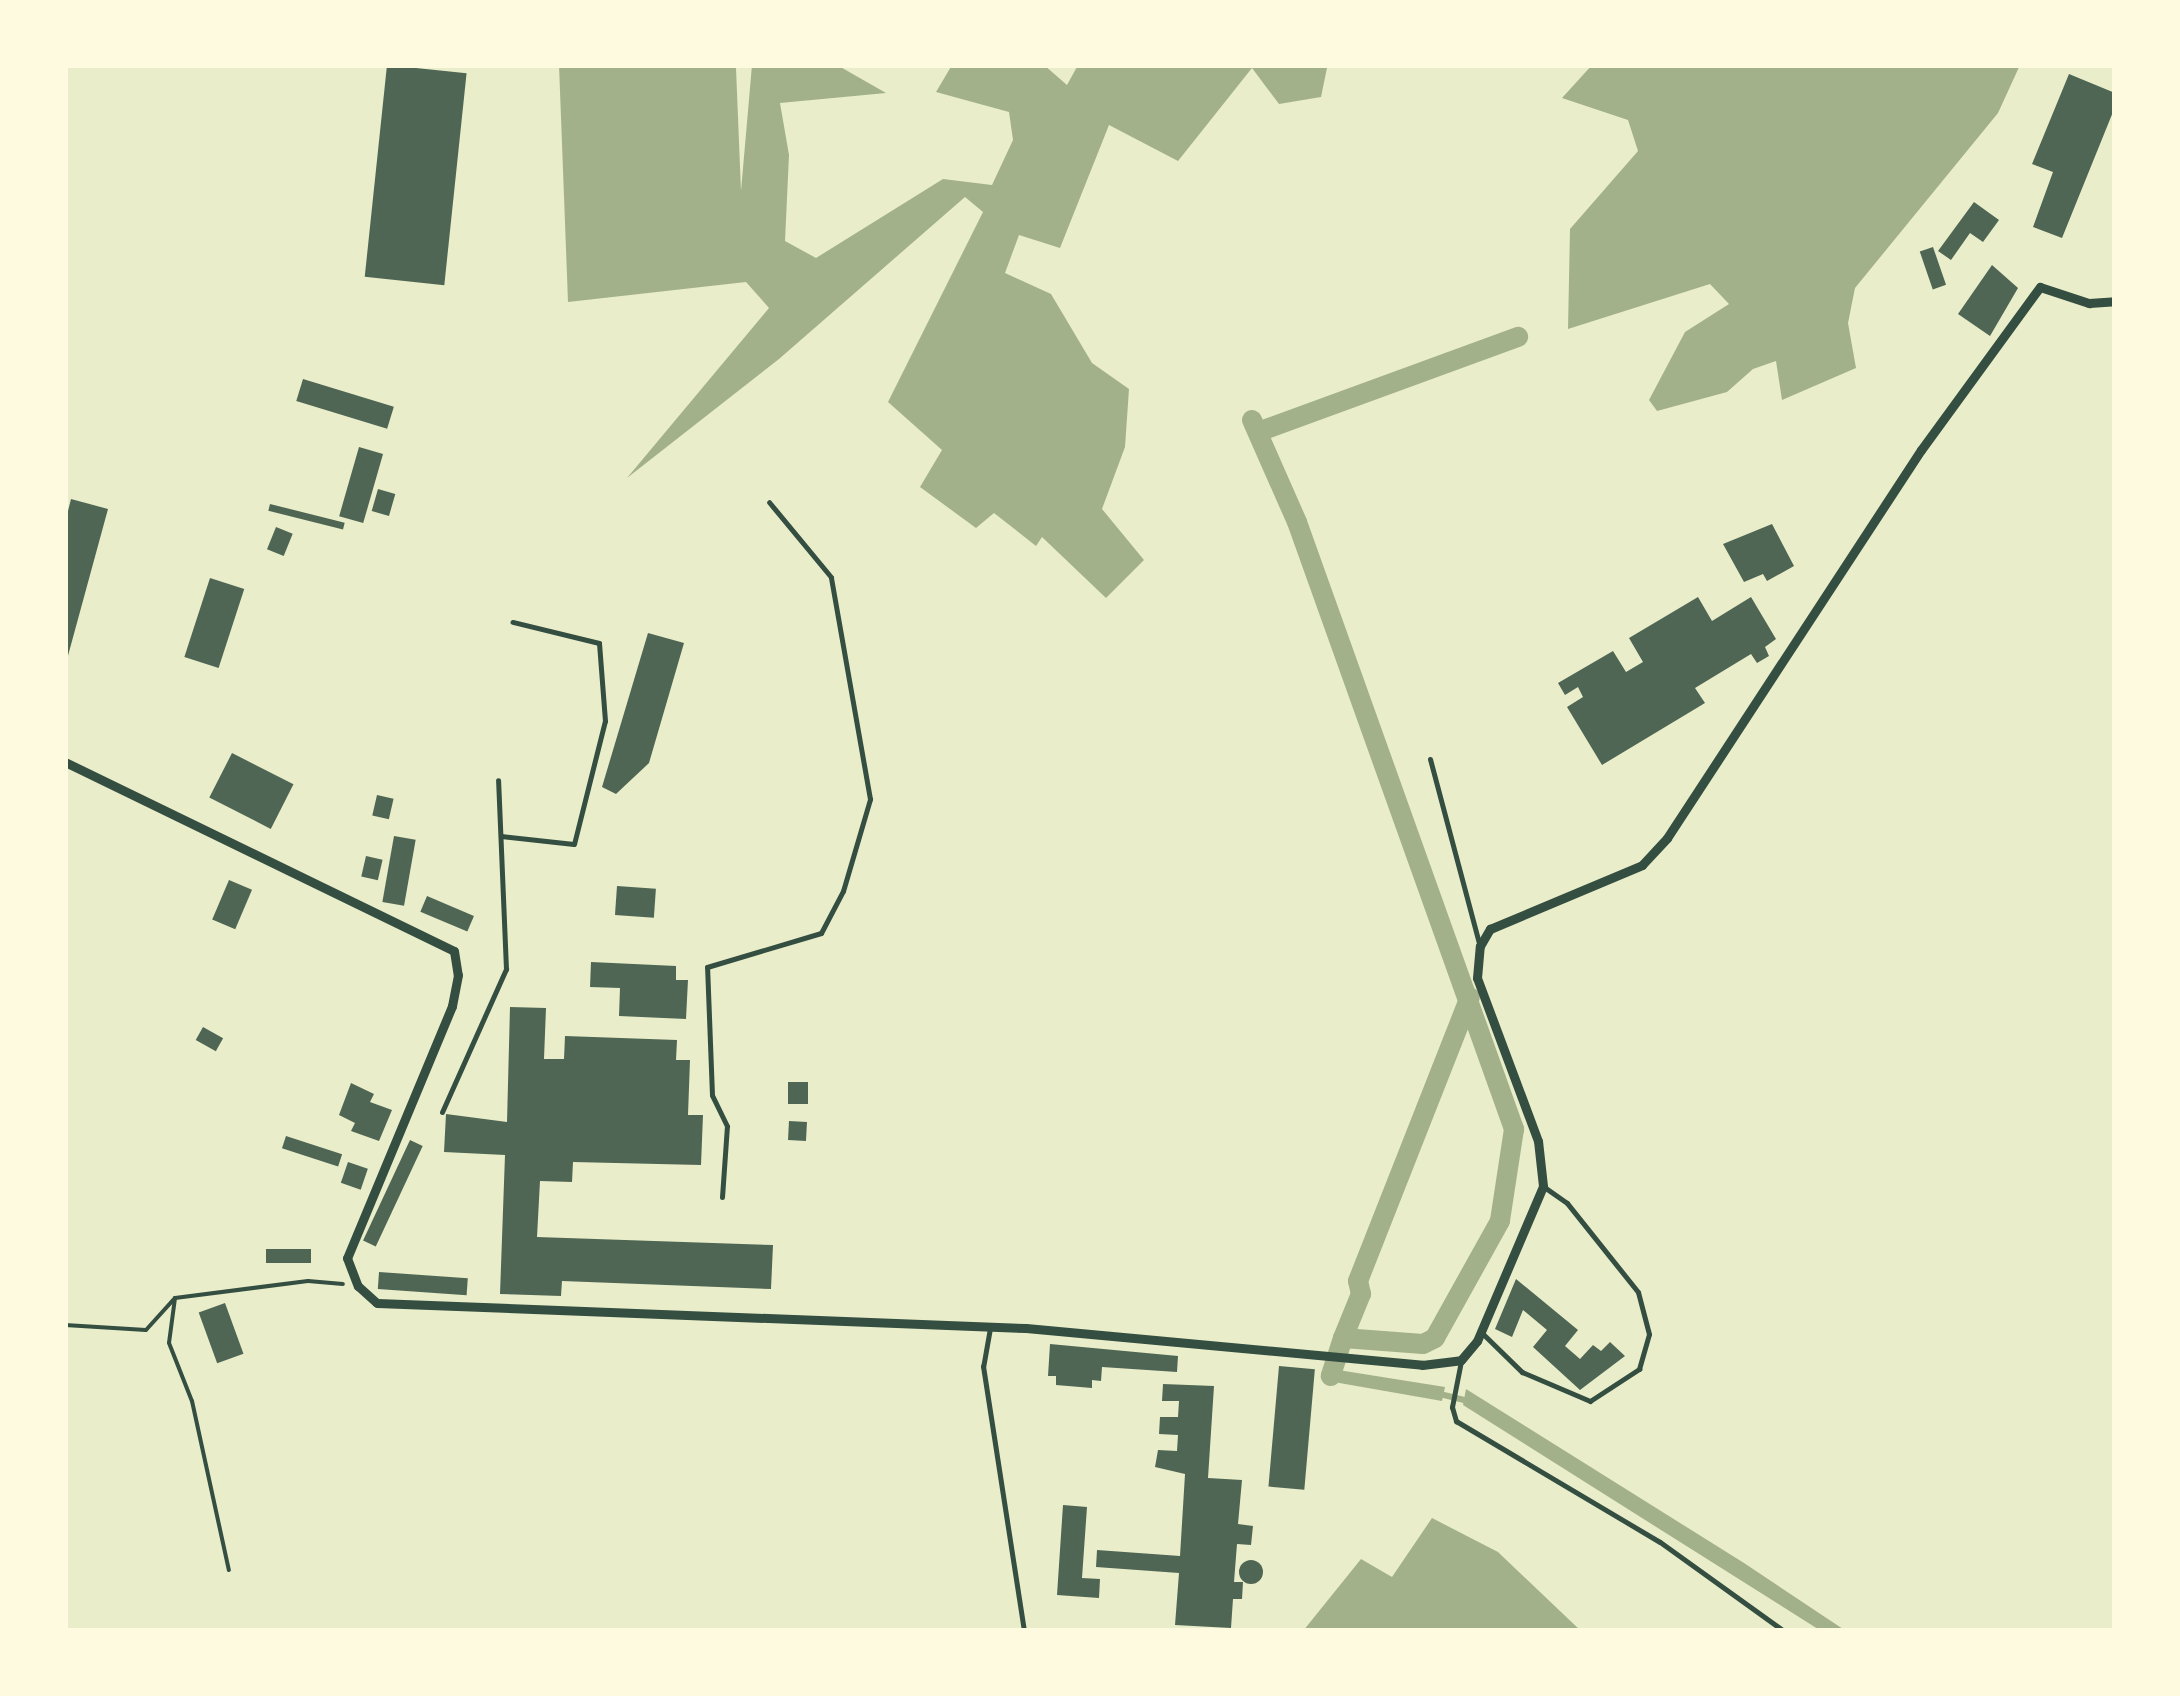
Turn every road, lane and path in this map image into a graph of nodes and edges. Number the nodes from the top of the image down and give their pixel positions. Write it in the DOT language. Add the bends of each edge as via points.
graph roads {
  1 [pos="2115,300"];
  2 [pos="769,502"];
  3 [pos="512,622"];
  4 [pos="1430,759"];
  5 [pos="65,762"];
  6 [pos="498,780"];
  7 [pos="501,836"];
  8 [pos="1480,946"];
  9 [pos="442,1112"];
  10 [pos="1543,1186"];
  11 [pos="722,1197"];
  12 [pos="358,1286"];
  13 [pos="175,1298"];
  14 [pos="65,1325"];
  15 [pos="990,1327"];
  16 [pos="1480,1332"];
  17 [pos="1461,1360"];
  18 [pos="229,1570"];
  19 [pos="1024,1631"];
  20 [pos="1784,1631"];
  1 -- 8 [label="street" via="2089,303 2040,287 1921,450 1667,838 1642,865 1490,929"];
  2 -- 11 [label="lane" via="832,577 870,799 843,891 821,933 708,967 712,1095 727,1126"];
  3 -- 7 [label="lane" via="599,643 604,722 574,844"];
  4 -- 8 [label="lane"];
  5 -- 12 [label="street" via="454,951 452,1006 346,1258"];
  6 -- 7 [label="lane"];
  7 -- 9 [label="lane" via="506,969"];
  8 -- 10 [label="street" via="1477,978 1538,1141"];
  10 -- 16 [label="street"];
  10 -- 16 [label="lane" via="1568,1203 1638,1292 1649,1334 1639,1369 1590,1401 1522,1372"];
  12 -- 13 [label="path" via="308,1281"];
  12 -- 15 [label="street" via="378,1302"];
  13 -- 14 [label="path" via="146,1330"];
  13 -- 18 [label="path" via="169,1343 192,1401"];
  15 -- 17 [label="street" via="1381,1362"];
  15 -- 19 [label="lane" via="983,1366"];
  16 -- 17 [label="street"];
  17 -- 20 [label="lane" via="1452,1407 1456,1422 1660,1542"];
}
